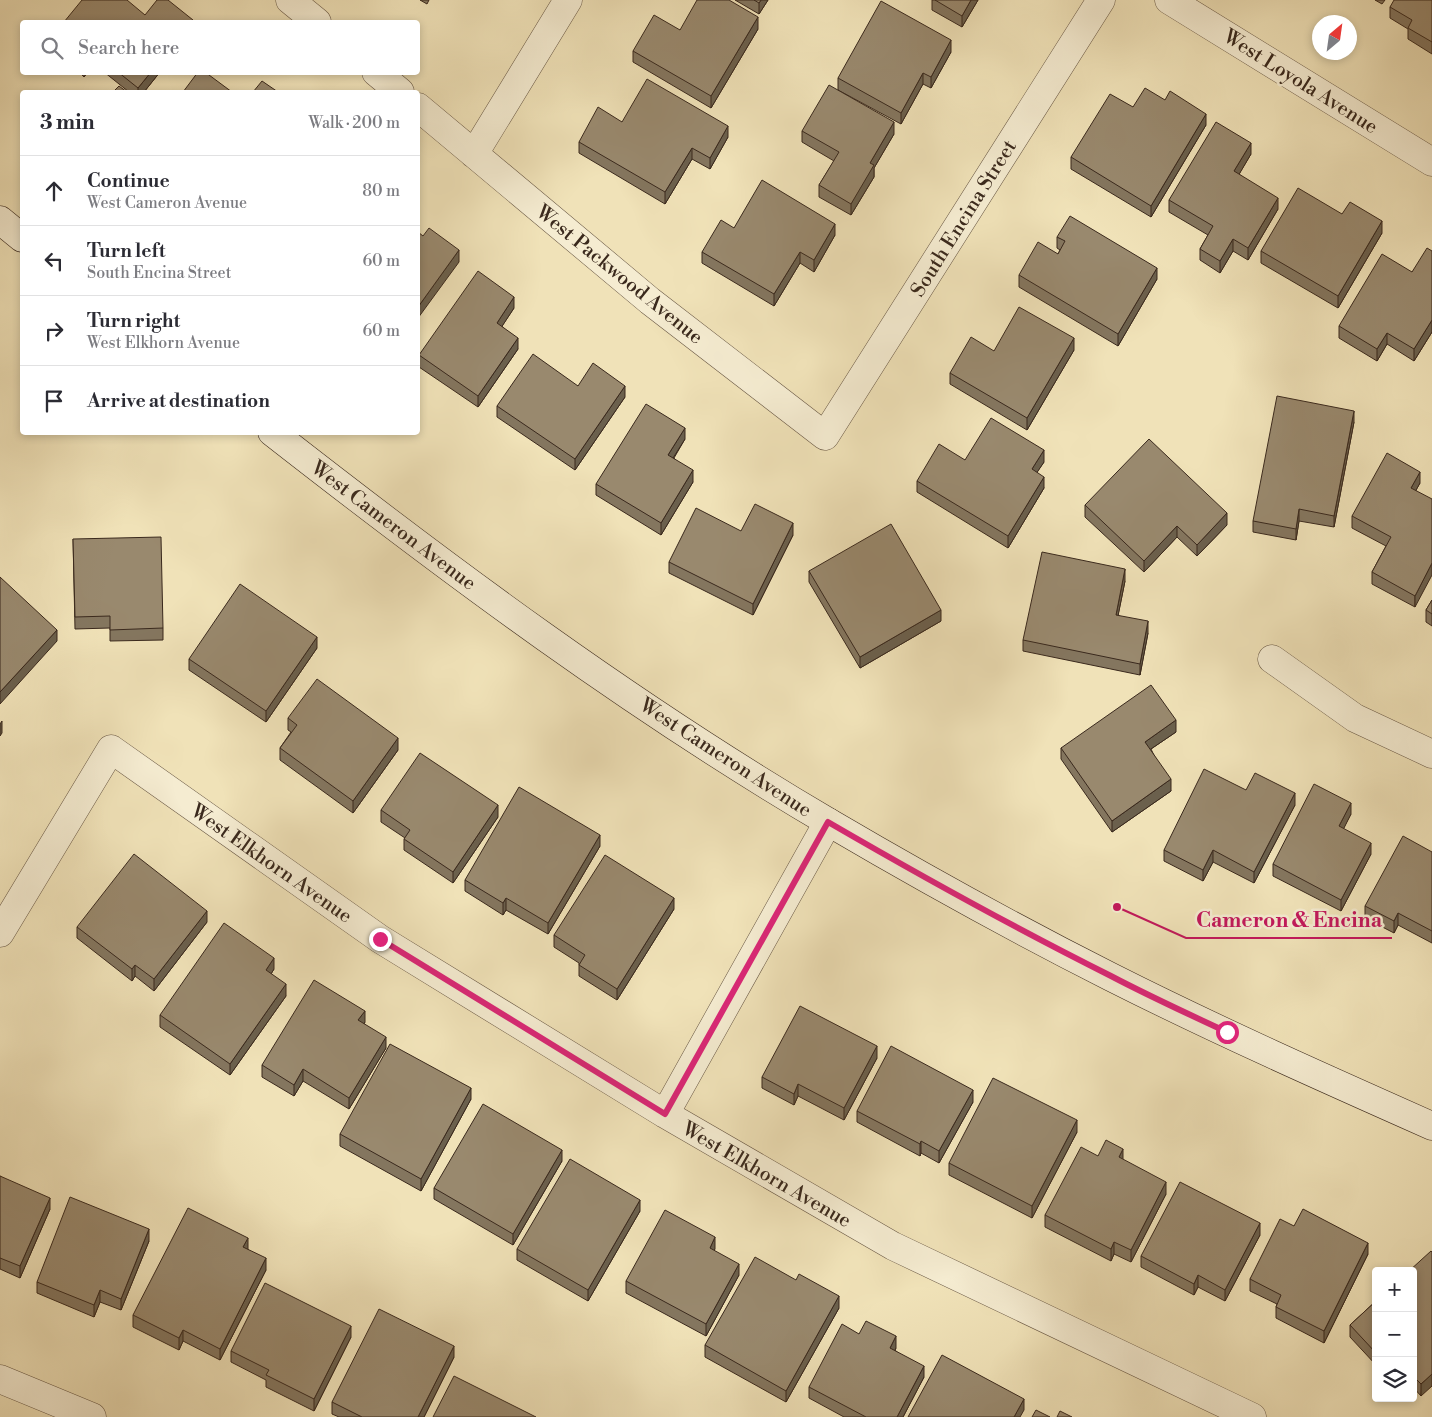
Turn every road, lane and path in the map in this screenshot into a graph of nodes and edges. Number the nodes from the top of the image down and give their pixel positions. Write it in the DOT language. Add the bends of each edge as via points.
graph roads {
  1 [pos="290,0"];
  2 [pos="568,0"];
  3 [pos="1101,0"];
  4 [pos="1169,0"];
  5 [pos="315,20"];
  6 [pos="380,75"];
  7 [pos="398,90"];
  8 [pos="420,109"];
  9 [pos="474,154"];
  10 [pos="1432,162"];
  11 [pos="0,220"];
  12 [pos="20,236"];
  13 [pos="276,435"];
  14 [pos="825,436"];
  15 [pos="1272,659"];
  16 [pos="1432,754"];
  17 [pos="828,822"];
  18 [pos="0,933"];
  19 [pos="665,1114"];
  20 [pos="1432,1126"];
  21 [pos="0,1378"];
  22 [pos="92,1417"];
  23 [pos="1252,1417"];
  1 -- 5 [label="street"];
  2 -- 9 [label="street"];
  3 -- 14 [label="street, South Encina Street"];
  4 -- 10 [label="street, West Loyola Avenue"];
  6 -- 7 [label="street"];
  8 -- 9 [label="street, West Packwood Avenue"];
  9 -- 14 [label="street, West Packwood Avenue" via="650,301"];
  11 -- 12 [label="street"];
  13 -- 17 [label="street, West Cameron Avenue" via="568,654"];
  15 -- 16 [label="street" via="1355,718"];
  17 -- 19 [label="street"];
  17 -- 20 [label="street, West Cameron Avenue" via="1112,977"];
  18 -- 19 [label="street, West Elkhorn Avenue" via="111,749 380,939"];
  19 -- 23 [label="street, West Elkhorn Avenue" via="893,1246"];
  21 -- 22 [label="street"];
}
